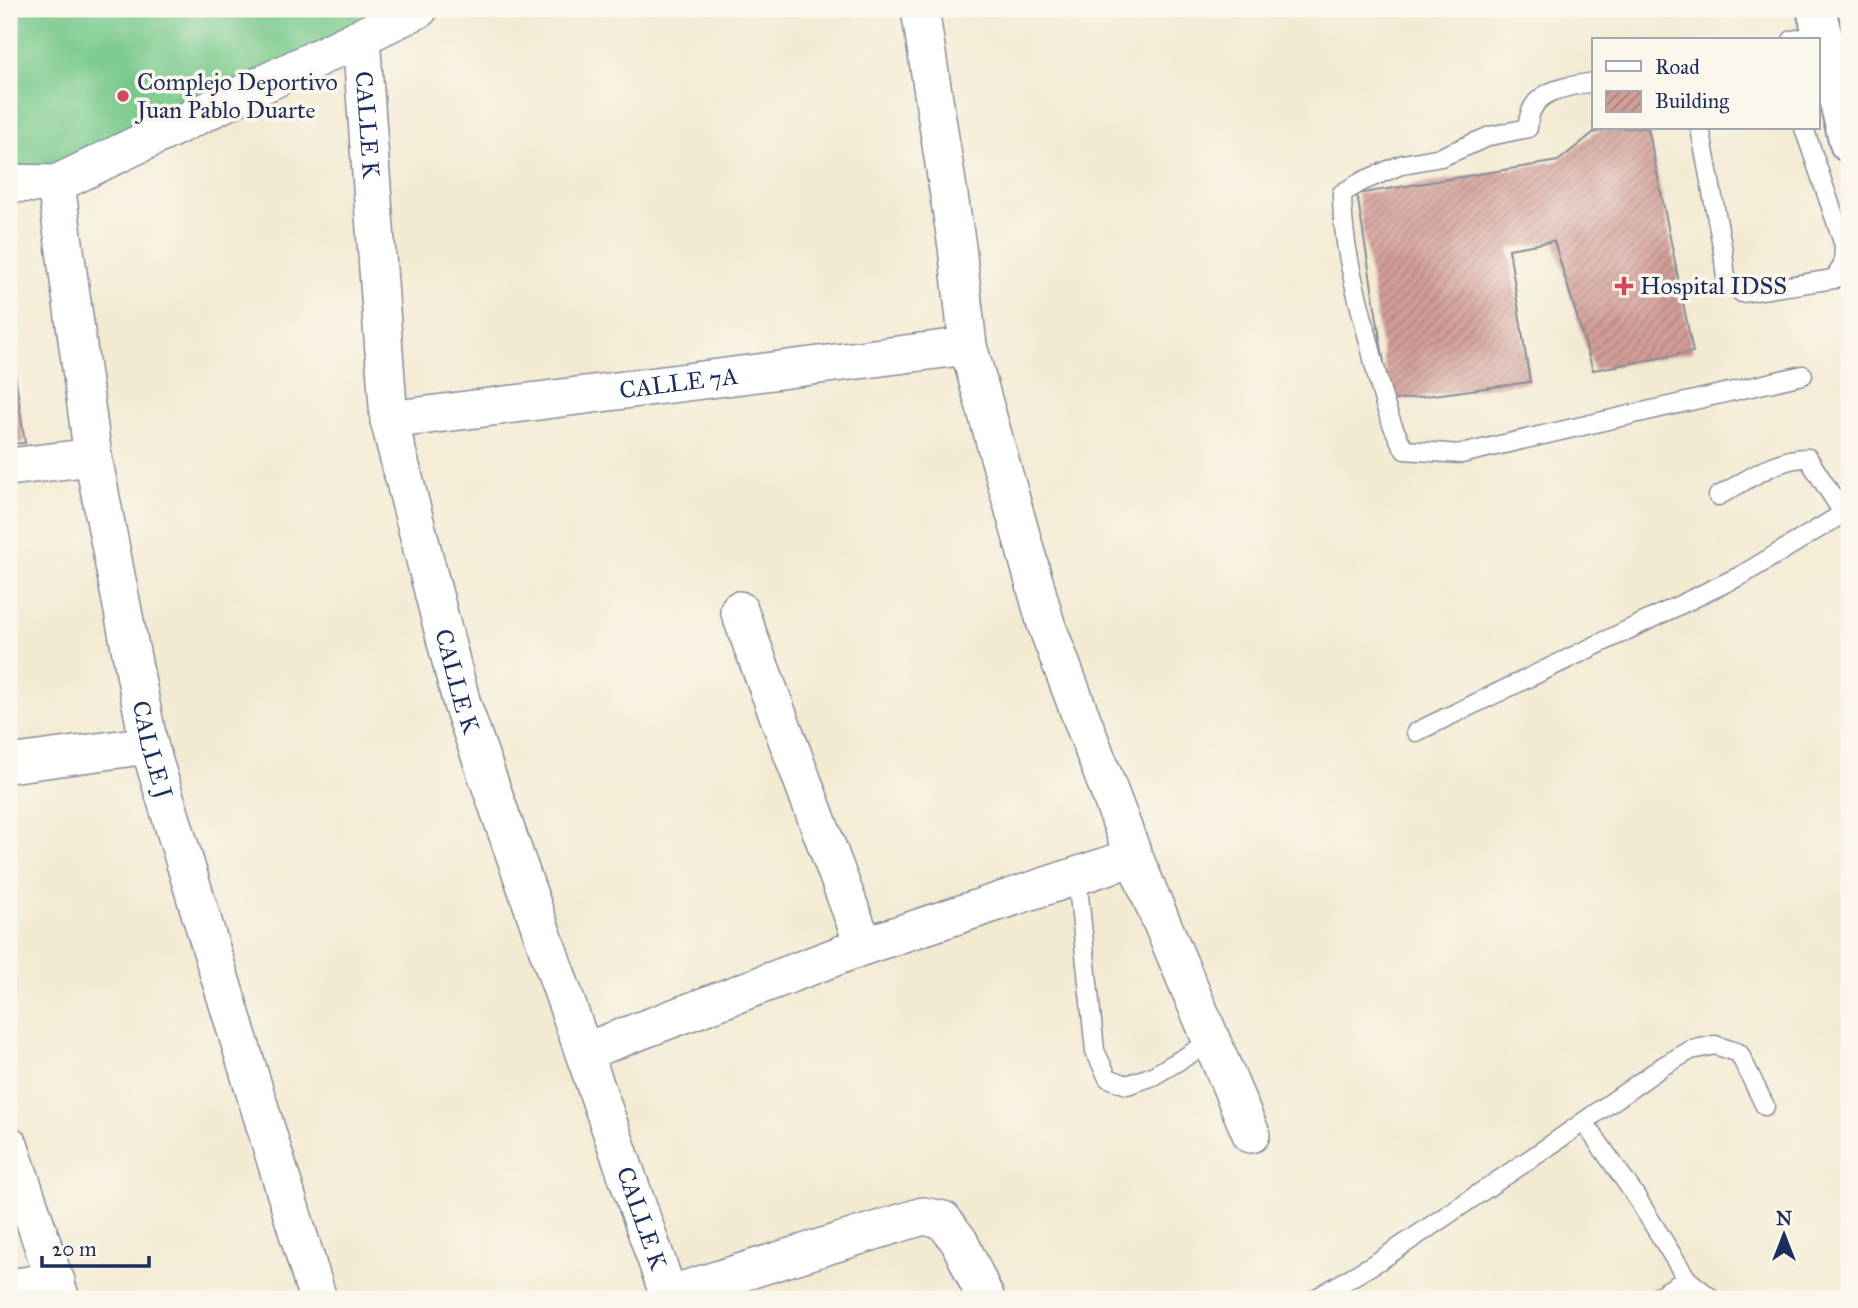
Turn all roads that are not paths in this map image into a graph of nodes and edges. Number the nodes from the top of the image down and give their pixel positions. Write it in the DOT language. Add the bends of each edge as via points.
graph roads {
  1 [pos="419,9"];
  2 [pos="920,9"];
  3 [pos="360,37"];
  4 [pos="1820,57"];
  5 [pos="1592,82"];
  6 [pos="1700,130"];
  7 [pos="1805,130"];
  8 [pos="1849,143"];
  9 [pos="9,183"];
  10 [pos="56,184"];
  11 [pos="968,346"];
  12 [pos="1803,375"];
  13 [pos="389,420"];
  14 [pos="93,457"];
  15 [pos="9,467"];
  16 [pos="1718,496"];
  17 [pos="1846,512"];
  18 [pos="739,610"];
  19 [pos="1416,732"];
  20 [pos="149,745"];
  21 [pos="9,764"];
  22 [pos="1134,857"];
  23 [pos="1077,876"];
  24 [pos="864,946"];
  25 [pos="1212,1041"];
  26 [pos="584,1052"];
  27 [pos="1765,1106"];
  28 [pos="1584,1122"];
  29 [pos="1251,1134"];
  30 [pos="9,1146"];
  31 [pos="1687,1279"];
  32 [pos="9,1288"];
  33 [pos="59,1290"];
  34 [pos="669,1297"];
  35 [pos="318,1299"];
  36 [pos="986,1299"];
  37 [pos="1315,1299"];
  38 [pos="1654,1299"];
  39 [pos="1712,1299"];
  1 -- 3 [label="street"];
  2 -- 11 [label="street"];
  3 -- 10 [label="street"];
  3 -- 13 [label="street, CALLE K"];
  4 -- 8 [label="main road"];
  5 -- 12 [label="lane" via="1539,98 1528,115 1528,128 1490,136 1441,157 1403,164 1342,192 1346,256 1384,403 1405,450 1461,454"];
  6 -- 7 [label="lane" via="1726,279 1742,293 1834,279 1843,265 1844,245"];
  9 -- 10 [label="street"];
  10 -- 14 [label="street, CALLE J"];
  11 -- 13 [label="street, CALLE 7A"];
  11 -- 22 [label="street" via="1046,624"];
  13 -- 26 [label="street, CALLE K" via="463,704"];
  14 -- 15 [label="street"];
  14 -- 20 [label="street, CALLE J"];
  16 -- 17 [label="lane" via="1779,464 1808,458"];
  17 -- 19 [label="lane" via="1742,575"];
  18 -- 24 [label="street"];
  20 -- 21 [label="street"];
  20 -- 35 [label="street, CALLE J"];
  22 -- 23 [label="street"];
  22 -- 25 [label="street"];
  23 -- 24 [label="street"];
  23 -- 25 [label="lane" via="1095,1051 1108,1078 1127,1085 1153,1076"];
  24 -- 26 [label="street"];
  25 -- 29 [label="street"];
  26 -- 34 [label="street, CALLE K"];
  27 -- 28 [label="lane" via="1739,1053 1715,1045 1691,1050 1663,1066"];
  28 -- 31 [label="lane"];
  28 -- 37 [label="lane"];
  30 -- 33 [label="street"];
  31 -- 38 [label="lane"];
  31 -- 39 [label="lane"];
  32 -- 33 [label="street"];
  34 -- 36 [label="street" via="923,1216 943,1220 959,1241"];
}
